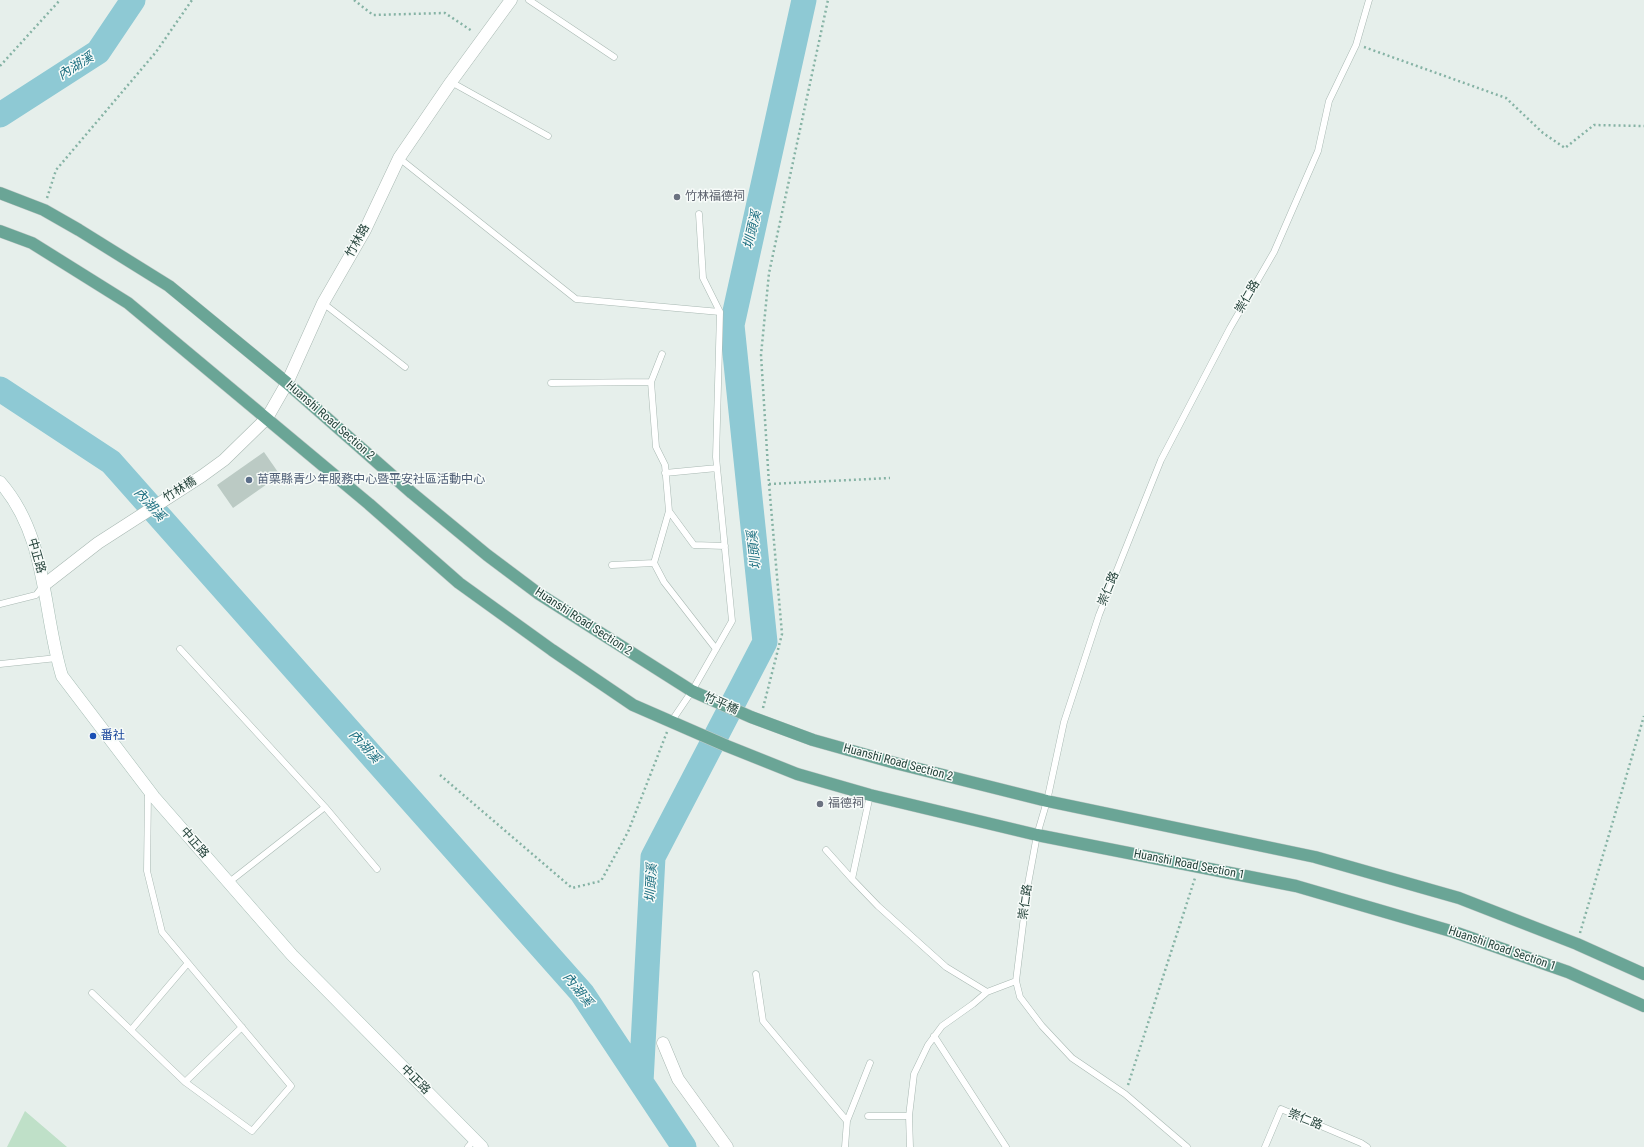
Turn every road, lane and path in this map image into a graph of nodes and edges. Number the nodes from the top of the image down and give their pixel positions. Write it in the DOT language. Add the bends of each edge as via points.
graph roads {
  1 [pos="60,0"];
  2 [pos="192,0"];
  3 [pos="354,0"];
  4 [pos="511,0"];
  5 [pos="529,0"];
  6 [pos="828,0"];
  7 [pos="1369,0"];
  8 [pos="483,38"];
  9 [pos="1356,45"];
  10 [pos="614,57"];
  11 [pos="0,66"];
  12 [pos="451,82"];
  13 [pos="1644,126"];
  14 [pos="548,136"];
  15 [pos="399,158"];
  16 [pos="0,193"];
  17 [pos="44,210"];
  18 [pos="699,214"];
  19 [pos="0,231"];
  20 [pos="323,303"];
  21 [pos="720,312"];
  22 [pos="662,354"];
  23 [pos="405,367"];
  24 [pos="551,382"];
  25 [pos="651,382"];
  26 [pos="287,383"];
  27 [pos="266,418"];
  28 [pos="718,468"];
  29 [pos="665,473"];
  30 [pos="202,476"];
  31 [pos="890,478"];
  32 [pos="0,482"];
  33 [pos="769,484"];
  34 [pos="669,511"];
  35 [pos="725,546"];
  36 [pos="654,563"];
  37 [pos="612,565"];
  38 [pos="44,585"];
  39 [pos="0,604"];
  40 [pos="180,648"];
  41 [pos="716,649"];
  42 [pos="57,658"];
  43 [pos="0,664"];
  44 [pos="692,691"];
  45 [pos="1644,716"];
  46 [pos="755,718"];
  47 [pos="671,722"];
  48 [pos="440,775"];
  49 [pos="148,789"];
  50 [pos="870,795"];
  51 [pos="1047,801"];
  52 [pos="325,807"];
  53 [pos="1037,835"];
  54 [pos="826,850"];
  55 [pos="1199,866"];
  56 [pos="378,869"];
  57 [pos="852,879"];
  58 [pos="228,883"];
  59 [pos="1577,944"];
  60 [pos="188,963"];
  61 [pos="756,974"];
  62 [pos="1644,974"];
  63 [pos="1016,981"];
  64 [pos="987,992"];
  65 [pos="92,993"];
  66 [pos="1644,1006"];
  67 [pos="242,1027"];
  68 [pos="130,1030"];
  69 [pos="934,1036"];
  70 [pos="663,1043"];
  71 [pos="870,1063"];
  72 [pos="185,1082"];
  73 [pos="1125,1094"];
  74 [pos="868,1116"];
  75 [pos="909,1116"];
  76 [pos="847,1121"];
  77 [pos="475,1144"];
  78 [pos="727,1147"];
  79 [pos="845,1147"];
  80 [pos="910,1147"];
  81 [pos="1006,1147"];
  82 [pos="1187,1147"];
  83 [pos="1265,1147"];
  84 [pos="1367,1147"];
  1 -- 11 [label="path"];
  2 -- 17 [label="path" via="156,52 56,170"];
  3 -- 8 [label="path" via="373,15 445,14"];
  4 -- 8 [label="street, 竹林路"];
  5 -- 10 [label="lane"];
  6 -- 33 [label="path" via="769,273 761,355"];
  7 -- 9 [label="lane, 崇仁路"];
  8 -- 12 [label="street, 竹林路"];
  9 -- 13 [label="path" via="1506,98 1543,133 1565,148 1594,125"];
  9 -- 51 [label="lane, 崇仁路" via="1329,101 1318,151 1274,252 1230,328 1161,460 1099,615 1064,722"];
  12 -- 14 [label="lane"];
  12 -- 15 [label="street, 竹林路"];
  15 -- 20 [label="street, 竹林路" via="365,230"];
  15 -- 21 [label="lane" via="576,299"];
  16 -- 17 [label="main road"];
  17 -- 26 [label="main road, Huanshi Road Section 2" via="168,286"];
  18 -- 21 [label="lane" via="702,278"];
  19 -- 27 [label="main road" via="32,243 128,303"];
  20 -- 23 [label="lane"];
  20 -- 26 [label="street, 竹林路"];
  21 -- 28 [label="lane" via="716,457"];
  22 -- 25 [label="lane"];
  24 -- 25 [label="lane"];
  25 -- 29 [label="lane" via="656,447 665,465"];
  26 -- 27 [label="street, 竹林路"];
  26 -- 44 [label="main road, Huanshi Road Section 2" via="412,493 538,594"];
  27 -- 30 [label="street, 竹林路" via="224,460"];
  27 -- 47 [label="main road" via="459,583 633,705"];
  28 -- 29 [label="lane"];
  28 -- 35 [label="lane"];
  29 -- 34 [label="lane"];
  30 -- 38 [label="street, 竹林橋" via="98,543"];
  31 -- 33 [label="path"];
  32 -- 38 [label="street, 中正路" via="11,495 23,517 36,548"];
  33 -- 46 [label="path" via="782,634"];
  34 -- 35 [label="lane" via="694,545"];
  34 -- 36 [label="lane"];
  35 -- 41 [label="lane" via="732,621"];
  36 -- 37 [label="lane"];
  36 -- 41 [label="lane" via="664,582"];
  38 -- 39 [label="lane" via="36,595"];
  38 -- 42 [label="street, 中正路"];
  40 -- 52 [label="lane"];
  41 -- 44 [label="lane"];
  42 -- 43 [label="lane"];
  42 -- 49 [label="street, 中正路" via="62,676"];
  44 -- 46 [label="main road, 竹平橋"];
  44 -- 47 [label="lane"];
  45 -- 59 [label="path"];
  46 -- 51 [label="main road, Huanshi Road Section 2" via="814,740"];
  47 -- 48 [label="path" via="628,832 601,881 572,888"];
  47 -- 50 [label="main road, Huanshi Road Section 1" via="797,774"];
  49 -- 58 [label="street, 中正路"];
  49 -- 60 [label="lane" via="147,871 162,932"];
  50 -- 53 [label="main road, Huanshi Road Section 1"];
  50 -- 57 [label="lane"];
  51 -- 53 [label="lane, 崇仁路"];
  51 -- 59 [label="main road" via="1314,857 1459,898"];
  52 -- 56 [label="lane"];
  52 -- 58 [label="lane"];
  53 -- 55 [label="main road, Huanshi Road Section 1"];
  53 -- 63 [label="lane, 崇仁路"];
  54 -- 57 [label="lane"];
  55 -- 66 [label="main road, Huanshi Road Section 1" via="1296,886 1454,932 1568,972"];
  55 -- 73 [label="path"];
  57 -- 64 [label="lane" via="946,967"];
  58 -- 77 [label="street, 中正路" via="292,955"];
  59 -- 62 [label="main road"];
  60 -- 67 [label="lane"];
  60 -- 68 [label="lane"];
  61 -- 76 [label="lane" via="763,1021"];
  63 -- 64 [label="lane"];
  63 -- 73 [label="lane, 崇仁路" via="1020,997 1042,1026 1072,1058"];
  64 -- 69 [label="lane" via="942,1026"];
  65 -- 68 [label="lane"];
  67 -- 72 [label="lane"];
  67 -- 72 [label="lane" via="291,1086 252,1131"];
  68 -- 72 [label="lane"];
  69 -- 75 [label="lane" via="914,1074"];
  69 -- 81 [label="lane"];
  70 -- 78 [label="street" via="678,1080"];
  71 -- 76 [label="lane"];
  73 -- 82 [label="lane, 崇仁路"];
  74 -- 75 [label="lane"];
  75 -- 80 [label="lane"];
  76 -- 79 [label="lane"];
  83 -- 84 [label="lane, 崇仁路" via="1281,1109"];
}
